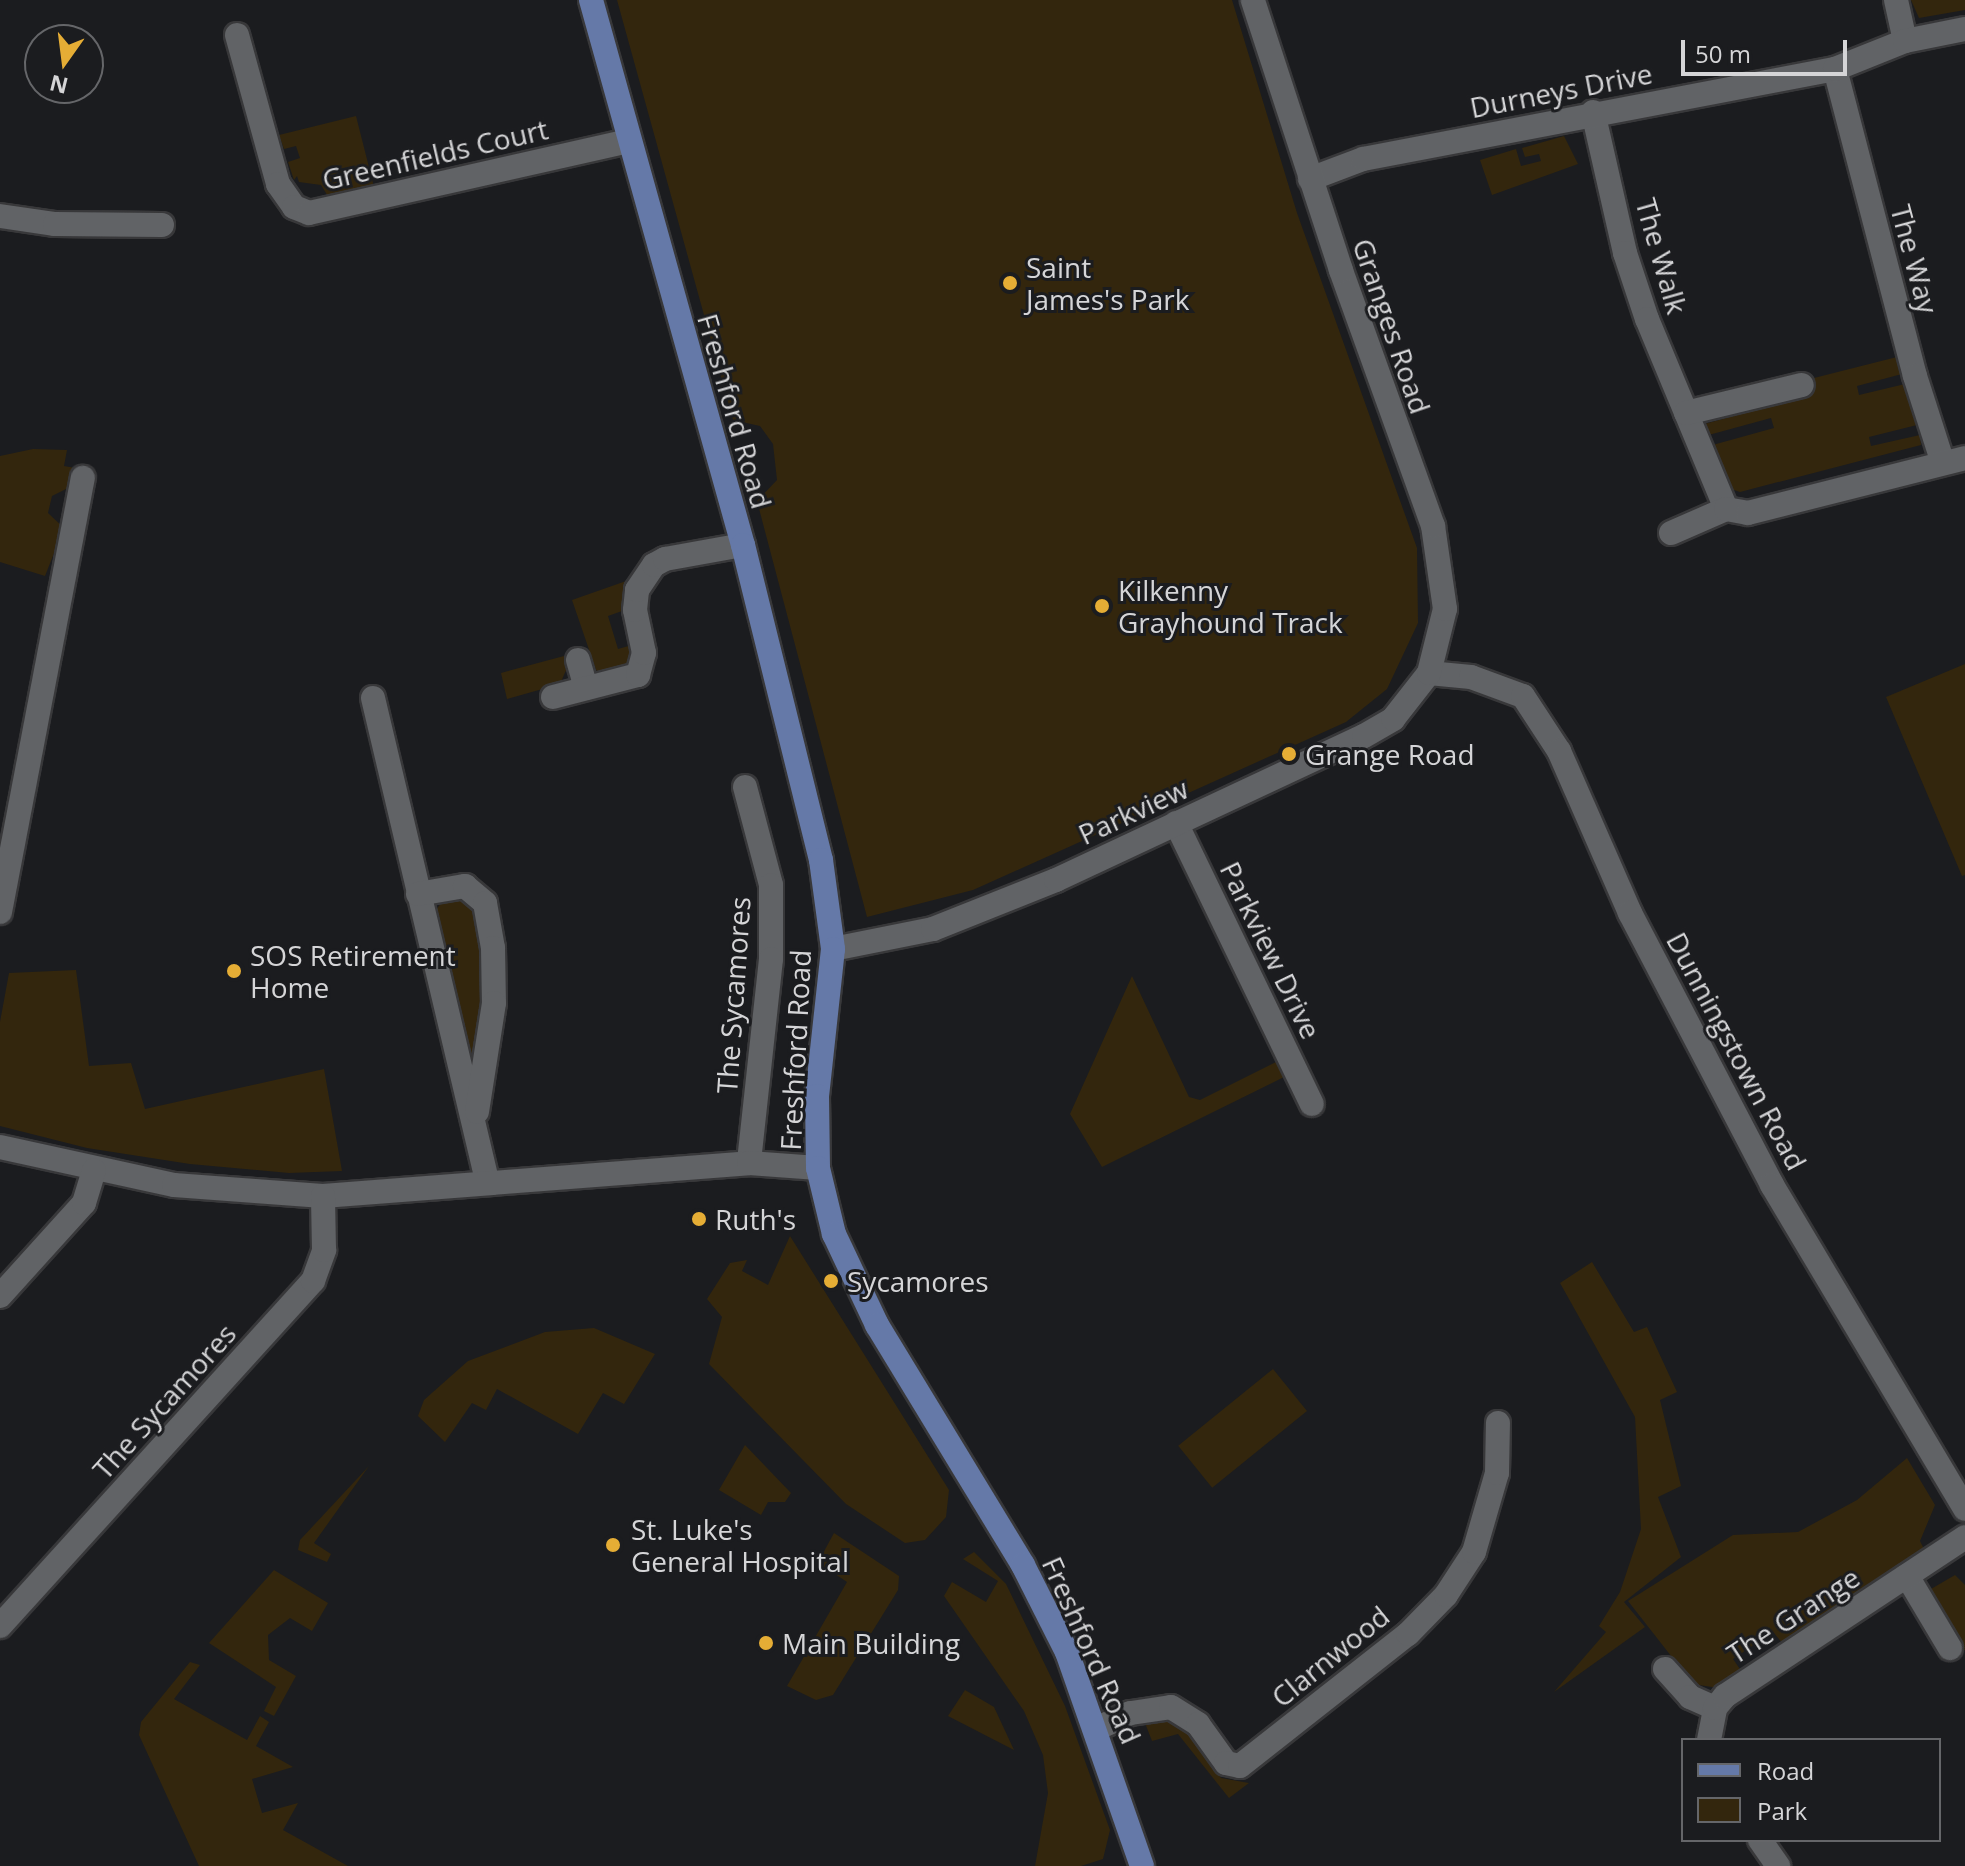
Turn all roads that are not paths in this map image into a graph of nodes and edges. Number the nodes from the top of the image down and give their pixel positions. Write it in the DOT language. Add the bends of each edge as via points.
graph roads {
  1 [pos="591,0"];
  2 [pos="1253,0"];
  3 [pos="1896,0"];
  4 [pos="1965,29"];
  5 [pos="237,35"];
  6 [pos="1905,41"];
  7 [pos="1831,70"];
  8 [pos="1593,112"];
  9 [pos="628,141"];
  10 [pos="1310,179"];
  11 [pos="0,216"];
  12 [pos="162,225"];
  13 [pos="1802,385"];
  14 [pos="1686,413"];
  15 [pos="1954,461"];
  16 [pos="83,478"];
  17 [pos="1726,509"];
  18 [pos="1671,533"];
  19 [pos="743,545"];
  20 [pos="578,660"];
  21 [pos="1429,673"];
  22 [pos="586,688"];
  23 [pos="553,697"];
  24 [pos="373,698"];
  25 [pos="745,787"];
  26 [pos="1176,823"];
  27 [pos="418,894"];
  28 [pos="0,912"];
  29 [pos="833,949"];
  30 [pos="1312,1104"];
  31 [pos="476,1118"];
  32 [pos="0,1147"];
  33 [pos="749,1163"];
  34 [pos="818,1168"];
  35 [pos="94,1170"];
  36 [pos="488,1183"];
  37 [pos="323,1196"];
  38 [pos="0,1296"];
  39 [pos="1498,1423"];
  40 [pos="1965,1509"];
  41 [pos="1965,1537"];
  42 [pos="1907,1576"];
  43 [pos="0,1626"];
  44 [pos="1950,1648"];
  45 [pos="1665,1669"];
  46 [pos="1715,1708"];
  47 [pos="1096,1729"];
  48 [pos="1709,1738"];
  49 [pos="1761,1842"];
  50 [pos="1142,1866"];
  51 [pos="1778,1866"];
  1 -- 9 [label="main road, Freshford Road"];
  2 -- 10 [label="street, Granges Road"];
  3 -- 6 [label="street"];
  4 -- 6 [label="street, Durneys Drive"];
  5 -- 9 [label="street, Greenfields Court" via="278,184 294,207 309,213"];
  6 -- 7 [label="street, Durneys Drive"];
  7 -- 8 [label="street, Durneys Drive"];
  7 -- 15 [label="street, The Way" via="1915,376"];
  8 -- 10 [label="street, Durneys Drive" via="1363,159"];
  8 -- 14 [label="street, The Walk" via="1625,253"];
  9 -- 19 [label="main road, Freshford Road"];
  10 -- 21 [label="street, Granges Road" via="1433,526 1445,609"];
  11 -- 12 [label="street" via="55,224"];
  13 -- 14 [label="street"];
  14 -- 17 [label="street, The Walk"];
  15 -- 17 [label="street" via="1896,480 1748,513"];
  16 -- 28 [label="street" via="68,509"];
  17 -- 18 [label="street"];
  19 -- 22 [label="street" via="654,565 636,600 643,667 638,675"];
  19 -- 29 [label="main road, Freshford Road" via="805,787"];
  20 -- 22 [label="street"];
  21 -- 26 [label="street, Parkview" via="1393,719"];
  21 -- 40 [label="street, Dunningstown Road" via="1471,677 1523,696 1559,751 1630,913 1772,1185"];
  22 -- 23 [label="street"];
  24 -- 27 [label="street"];
  25 -- 33 [label="street, The Sycamores" via="771,885 771,944"];
  26 -- 29 [label="street, Parkview" via="995,907 933,929"];
  26 -- 30 [label="street, Parkview Drive"];
  27 -- 31 [label="street"];
  27 -- 31 [label="street" via="465,886 485,903 494,1003"];
  29 -- 34 [label="main road, Freshford Road" via="817,1096"];
  31 -- 36 [label="street"];
  32 -- 35 [label="street"];
  33 -- 34 [label="street"];
  33 -- 36 [label="street"];
  34 -- 47 [label="main road, Freshford Road" via="834,1234 853,1276 1023,1565 1067,1652"];
  35 -- 37 [label="street" via="174,1185"];
  35 -- 38 [label="street" via="84,1203"];
  36 -- 37 [label="street"];
  37 -- 43 [label="street, The Sycamores" via="324,1250 313,1281"];
  39 -- 47 [label="street, Clarnwood" via="1497,1473 1474,1552 1446,1595 1408,1634 1240,1766 1226,1763 1198,1724 1171,1707 1131,1713"];
  41 -- 42 [label="street, The Grange"];
  42 -- 44 [label="street"];
  42 -- 46 [label="street, The Grange" via="1725,1696"];
  45 -- 46 [label="street" via="1690,1697"];
  46 -- 48 [label="street"];
  47 -- 50 [label="main road, Freshford Road"];
  49 -- 51 [label="street"];
}
